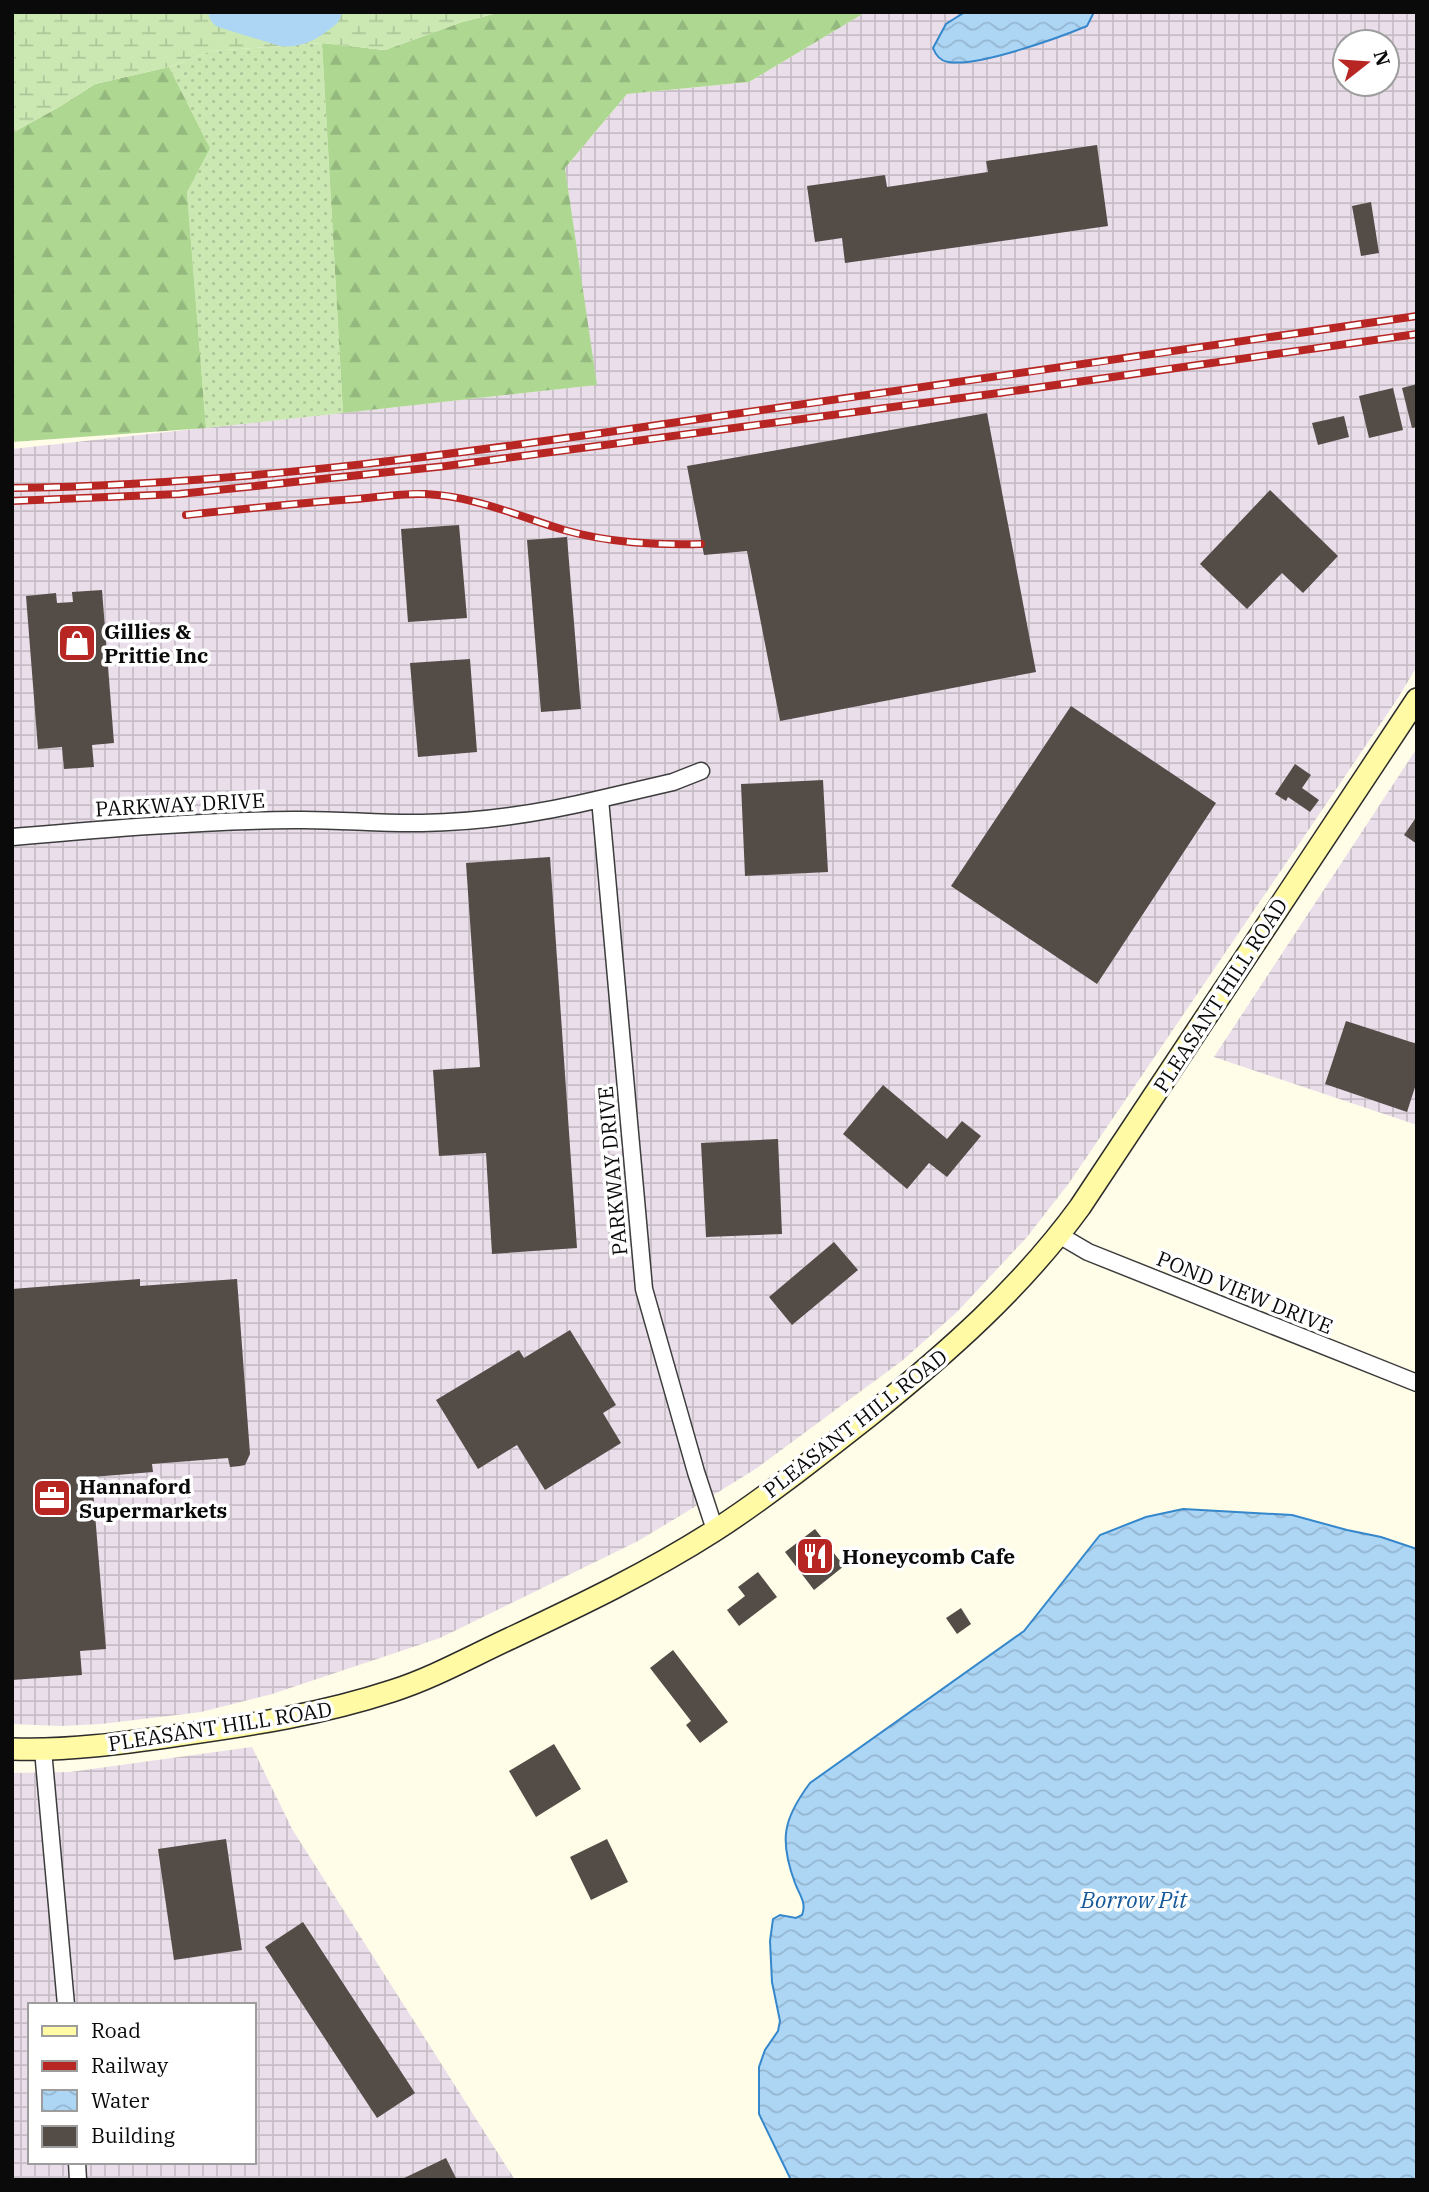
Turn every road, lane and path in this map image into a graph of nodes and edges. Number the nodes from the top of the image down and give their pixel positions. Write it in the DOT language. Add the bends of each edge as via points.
graph roads {
  1 [pos="1417,699"];
  2 [pos="701,771"];
  3 [pos="600,799"];
  4 [pos="12,837"];
  5 [pos="1059,1235"];
  6 [pos="1417,1383"];
  7 [pos="715,1530"];
  8 [pos="12,1749"];
  9 [pos="43,1750"];
  10 [pos="66,2003"];
  1 -- 5 [label="street, PLEASANT HILL ROAD"];
  2 -- 3 [label="street, PARKWAY DRIVE"];
  3 -- 4 [label="street, PARKWAY DRIVE" via="549,811 445,822 253,821"];
  3 -- 7 [label="street, PARKWAY DRIVE" via="644,1289"];
  5 -- 6 [label="street, POND VIEW DRIVE" via="1088,1252"];
  5 -- 7 [label="street, PLEASANT HILL ROAD" via="988,1313 918,1376"];
  7 -- 9 [label="street, PLEASANT HILL ROAD" via="621,1585 396,1690 323,1712 268,1722"];
  8 -- 9 [label="street, PLEASANT HILL ROAD"];
  9 -- 10 [label="street"];
}
